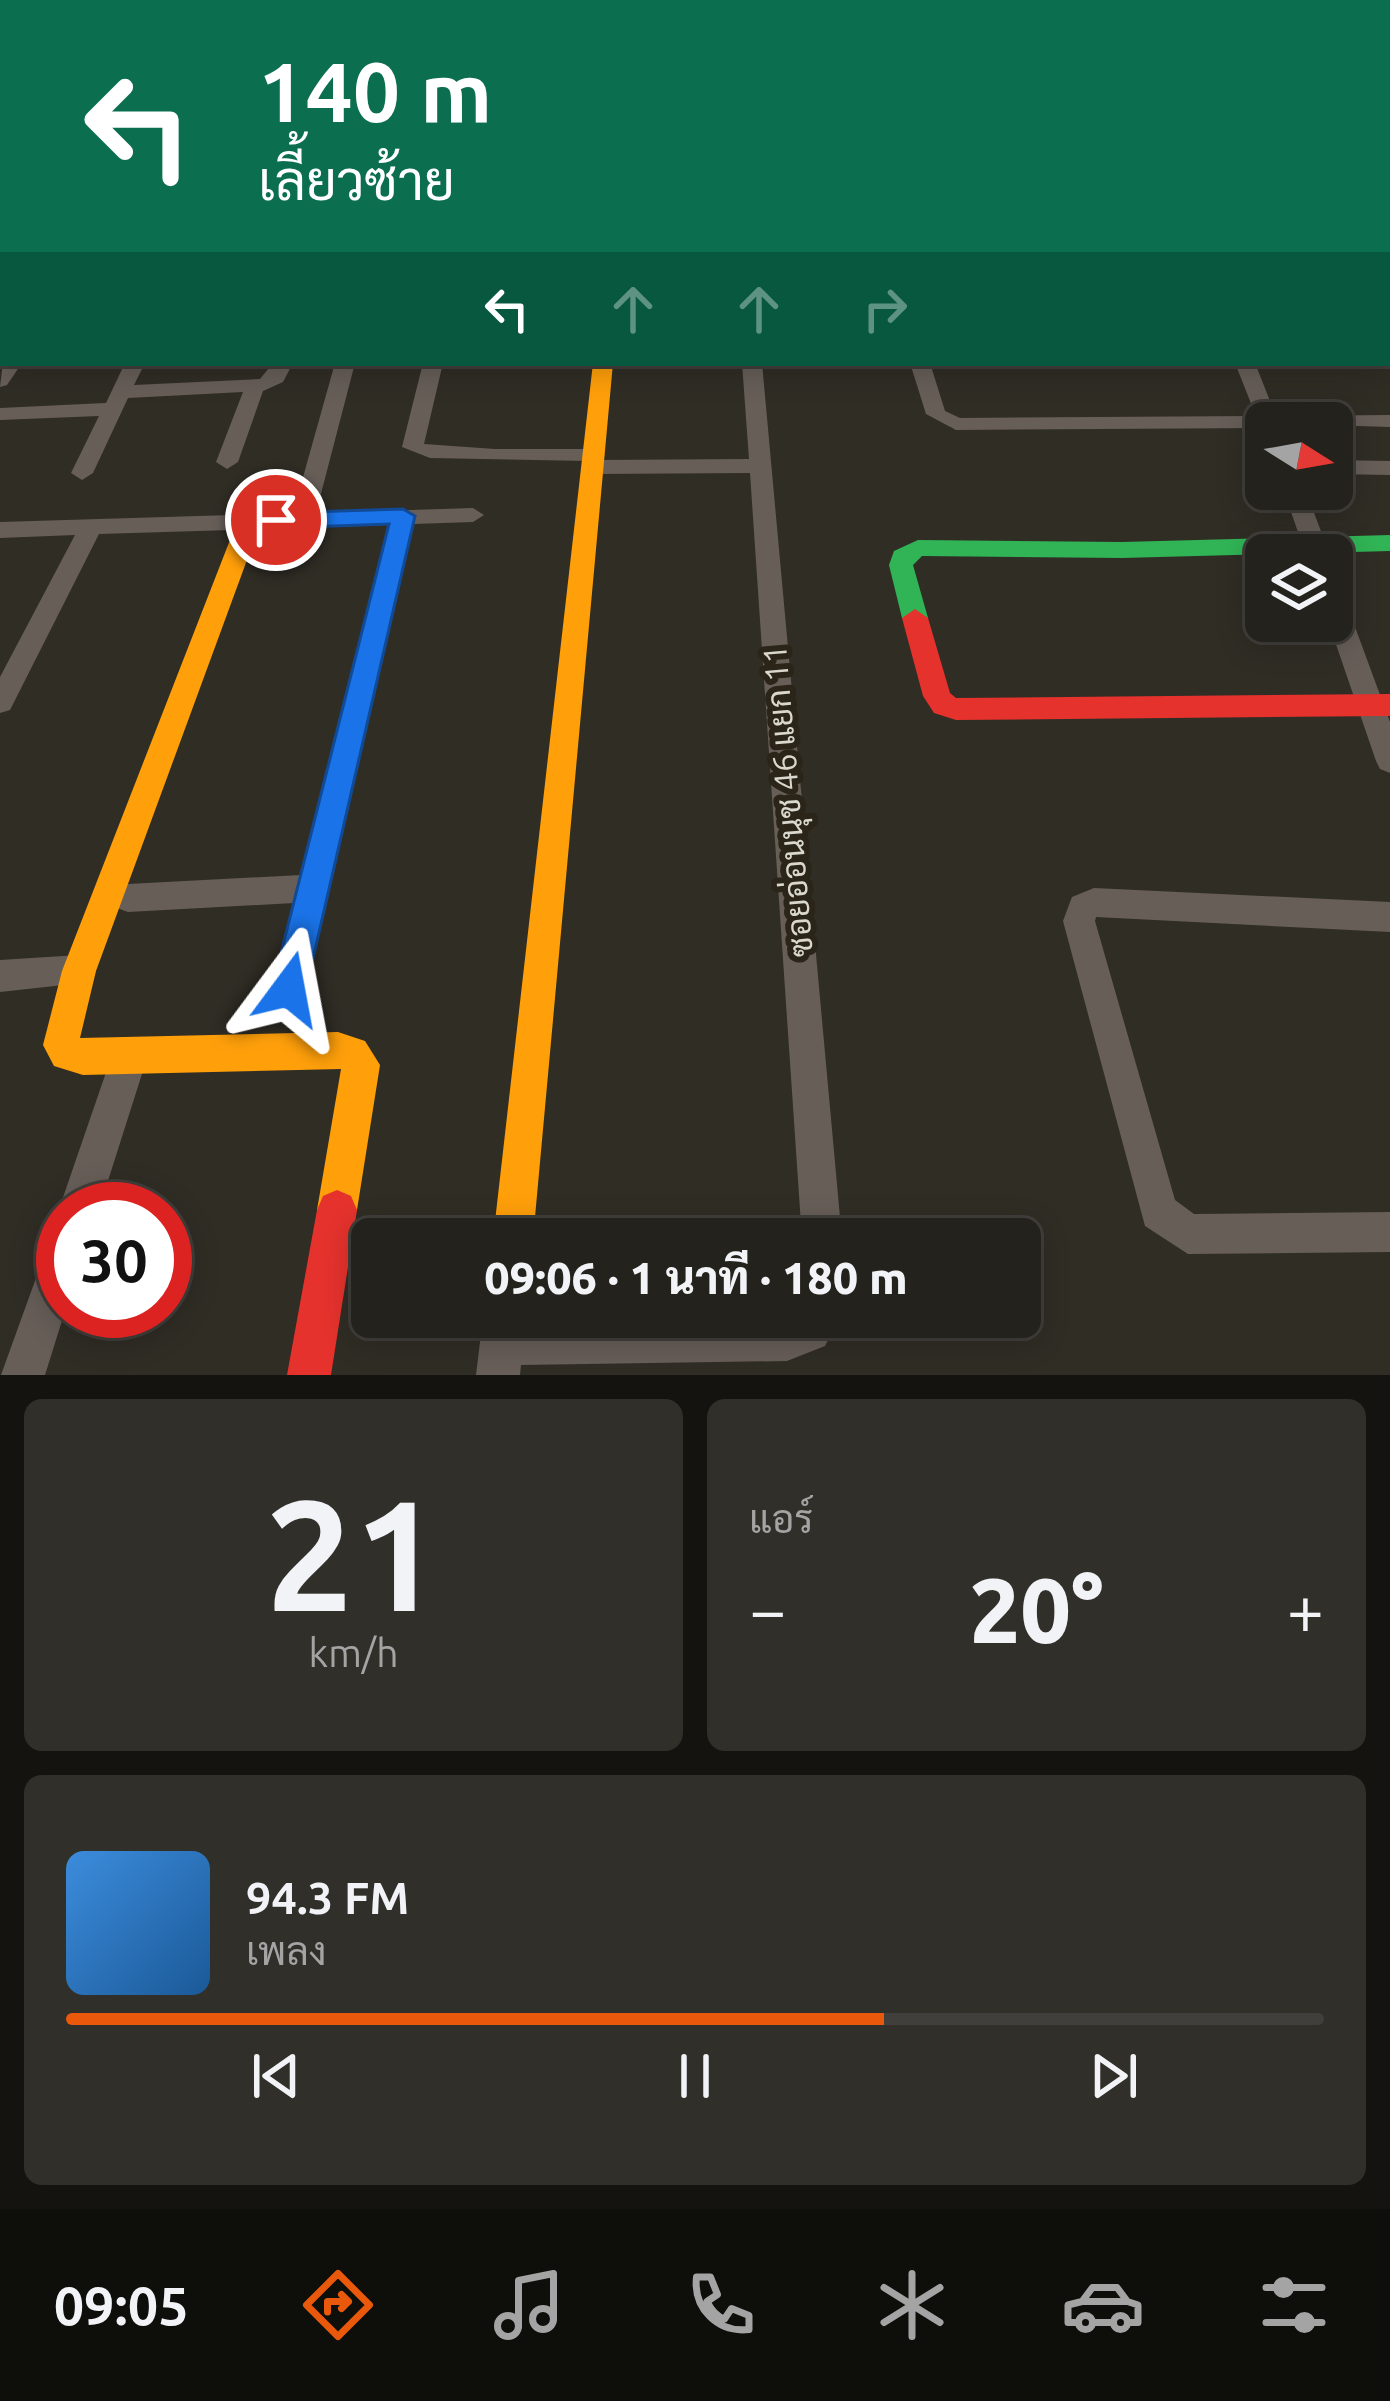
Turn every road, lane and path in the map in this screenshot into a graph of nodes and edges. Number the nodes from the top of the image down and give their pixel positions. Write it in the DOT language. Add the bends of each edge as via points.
graph roads {
  1 [pos="134,366"];
  2 [pos="151,366"];
  3 [pos="281,366"];
  4 [pos="344,366"];
  5 [pos="433,366"];
  6 [pos="603,366"];
  7 [pos="752,366"];
  8 [pos="921,366"];
  9 [pos="1246,366"];
  10 [pos="255,387"];
  11 [pos="124,397"];
  12 [pos="1260,402"];
  13 [pos="0,414"];
  14 [pos="1245,421"];
  15 [pos="1353,421"];
  16 [pos="1390,421"];
  17 [pos="593,461"];
  18 [pos="227,462"];
  19 [pos="760,466"];
  20 [pos="1353,467"];
  21 [pos="1390,468"];
  22 [pos="82,473"];
  23 [pos="473,515"];
  24 [pos="403,516"];
  25 [pos="303,520"];
  26 [pos="249,522"];
  27 [pos="91,527"];
  28 [pos="0,530"];
  29 [pos="1390,543"];
  30 [pos="1353,547"];
  31 [pos="1245,550"];
  32 [pos="1352,642"];
  33 [pos="0,703"];
  34 [pos="1379,705"];
  35 [pos="1390,760"];
  36 [pos="314,888"];
  37 [pos="128,898"];
  38 [pos="1390,917"];
  39 [pos="79,971"];
  40 [pos="0,976"];
  41 [pos="289,989"];
  42 [pos="130,1055"];
  43 [pos="88,1182"];
  44 [pos="514,1218"];
  45 [pos="820,1218"];
  46 [pos="1390,1232"];
  47 [pos="36,1336"];
  48 [pos="792,1338"];
  49 [pos="501,1346"];
  50 [pos="23,1375"];
  51 [pos="309,1375"];
  1 -- 11 [label="street"];
  2 -- 11 [label="street"];
  3 -- 10 [label="street" via="272,383"];
  4 -- 25 [label="street"];
  5 -- 17 [label="street" via="412,447"];
  6 -- 17 [label="street"];
  7 -- 19 [label="street, ซอยอ่อนนุช 46 แยก 11"];
  8 -- 14 [label="street" via="936,414 956,424"];
  9 -- 12 [label="street"];
  10 -- 11 [label="street"];
  10 -- 18 [label="street"];
  11 -- 13 [label="street"];
  11 -- 22 [label="street"];
  15 -- 16 [label="street"];
  17 -- 19 [label="street"];
  17 -- 44 [label="street"];
  19 -- 45 [label="street, ซอยอ่อนนุช 46 แยก 11"];
  20 -- 21 [label="street"];
  23 -- 24 [label="street"];
  24 -- 25 [label="street"];
  24 -- 36 [label="street"];
  25 -- 26 [label="street"];
  26 -- 27 [label="street"];
  26 -- 39 [label="street"];
  27 -- 28 [label="street"];
  27 -- 33 [label="street"];
  29 -- 30 [label="street"];
  31 -- 34 [label="street" via="919,548 902,565 944,706"];
  32 -- 34 [label="street"];
  34 -- 35 [label="street"];
  36 -- 37 [label="street"];
  36 -- 41 [label="street"];
  38 -- 46 [label="street" via="1094,902 1079,922 1160,1212 1171,1225 1188,1234"];
  39 -- 40 [label="street"];
  39 -- 42 [label="street" via="61,1045 83,1057"];
  42 -- 43 [label="street"];
  42 -- 51 [label="street" via="338,1050 362,1065"];
  47 -- 50 [label="street"];
  48 -- 49 [label="street"];
}
